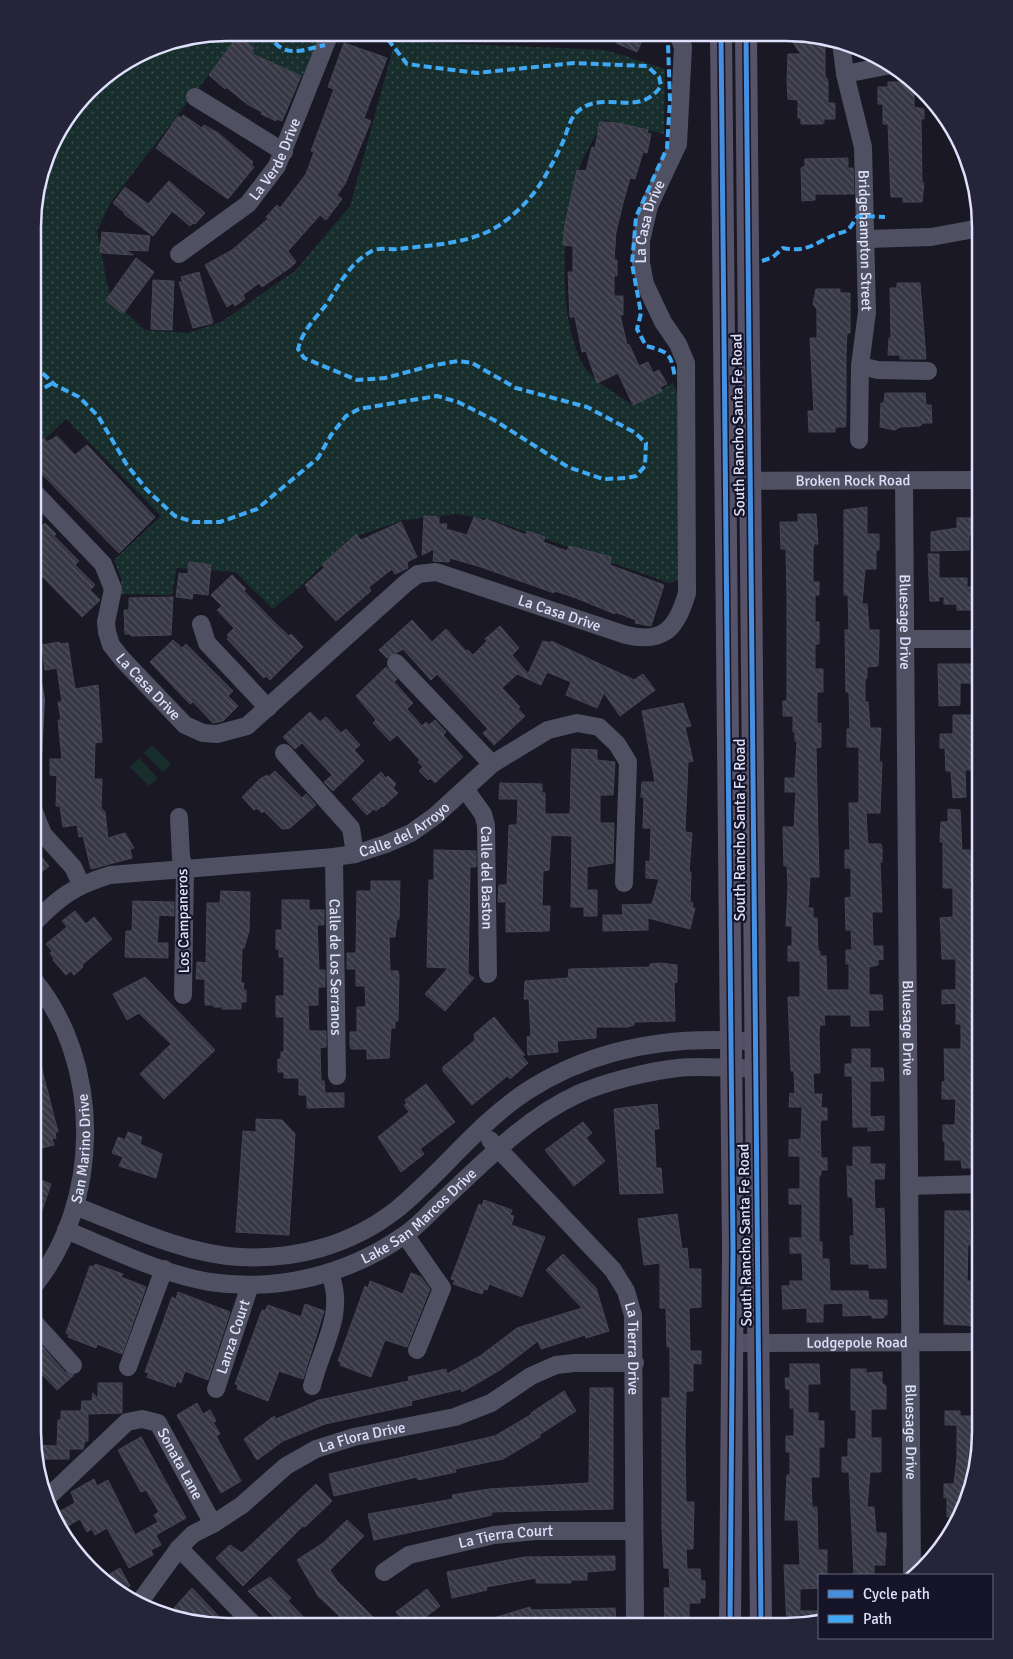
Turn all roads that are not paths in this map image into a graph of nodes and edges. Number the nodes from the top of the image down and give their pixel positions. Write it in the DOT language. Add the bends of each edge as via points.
graph roads {
  1 [pos="327,41"];
  2 [pos="680,41"];
  3 [pos="721,41"];
  4 [pos="746,41"];
  5 [pos="842,50"];
  6 [pos="881,67"];
  7 [pos="845,74"];
  8 [pos="195,97"];
  9 [pos="284,152"];
  10 [pos="972,229"];
  11 [pos="867,238"];
  12 [pos="179,254"];
  13 [pos="860,366"];
  14 [pos="928,371"];
  15 [pos="859,440"];
  16 [pos="751,480"];
  17 [pos="904,480"];
  18 [pos="972,480"];
  19 [pos="727,481"];
  20 [pos="41,499"];
  21 [pos="201,624"];
  22 [pos="905,639"];
  23 [pos="972,639"];
  24 [pos="396,663"];
  25 [pos="268,708"];
  26 [pos="284,753"];
  27 [pos="492,764"];
  28 [pos="465,789"];
  29 [pos="179,817"];
  30 [pos="41,829"];
  31 [pos="355,854"];
  32 [pos="334,858"];
  33 [pos="185,868"];
  34 [pos="624,883"];
  35 [pos="81,884"];
  36 [pos="41,915"];
  37 [pos="488,974"];
  38 [pos="41,990"];
  39 [pos="183,995"];
  40 [pos="731,1040"];
  41 [pos="754,1042"];
  42 [pos="755,1068"];
  43 [pos="731,1069"];
  44 [pos="336,1076"];
  45 [pos="480,1129"];
  46 [pos="498,1148"];
  47 [pos="972,1184"];
  48 [pos="909,1186"];
  49 [pos="75,1206"];
  50 [pos="66,1230"];
  51 [pos="405,1235"];
  52 [pos="164,1269"];
  53 [pos="330,1274"];
  54 [pos="41,1276"];
  55 [pos="250,1285"];
  56 [pos="41,1329"];
  57 [pos="911,1342"];
  58 [pos="972,1342"];
  59 [pos="733,1343"];
  60 [pos="759,1343"];
  61 [pos="417,1350"];
  62 [pos="634,1362"];
  63 [pos="74,1364"];
  64 [pos="128,1367"];
  65 [pos="312,1386"];
  66 [pos="216,1389"];
  67 [pos="52,1493"];
  68 [pos="214,1524"];
  69 [pos="634,1531"];
  70 [pos="179,1548"];
  71 [pos="912,1568"];
  72 [pos="384,1572"];
  73 [pos="143,1598"];
  74 [pos="247,1618"];
  75 [pos="635,1618"];
  76 [pos="730,1618"];
  77 [pos="761,1618"];
  1 -- 9 [label="street, La Verde Drive"];
  2 -- 25 [label="street, La Casa Drive" via="683,48 678,144 649,206 641,241 645,284 686,363 687,593 674,625 660,635 644,639 436,572 418,574"];
  3 -- 19 [label="main road, South Rancho Santa Fe Road"];
  4 -- 16 [label="main road, South Rancho Santa Fe Road"];
  5 -- 7 [label="street, Bridgehampton Street"];
  6 -- 7 [label="street"];
  7 -- 11 [label="street, Bridgehampton Street" via="863,147"];
  8 -- 9 [label="street"];
  9 -- 12 [label="street, La Verde Drive" via="248,204"];
  10 -- 11 [label="street" via="931,237"];
  11 -- 13 [label="street, Bridgehampton Street" via="868,312"];
  13 -- 14 [label="street" via="878,370"];
  13 -- 15 [label="street, Bridgehampton Street"];
  16 -- 17 [label="street, Broken Rock Road"];
  16 -- 19 [label="street, Broken Rock Road"];
  16 -- 41 [label="main road, South Rancho Santa Fe Road"];
  17 -- 18 [label="street, Broken Rock Road"];
  17 -- 22 [label="street, Bluesage Drive"];
  19 -- 40 [label="main road, South Rancho Santa Fe Road"];
  20 -- 25 [label="street, La Casa Drive" via="103,564 114,590 106,622 111,645 185,725 203,733 231,732 247,726"];
  21 -- 25 [label="street" via="208,643"];
  22 -- 23 [label="street"];
  22 -- 48 [label="street, Bluesage Drive"];
  24 -- 27 [label="street"];
  26 -- 31 [label="street" via="351,828"];
  27 -- 28 [label="street, Calle del Arroyo"];
  27 -- 34 [label="street, Calle del Arroyo" via="548,730 577,723 599,727 628,762"];
  28 -- 31 [label="street, Calle del Arroyo" via="436,816 411,833"];
  28 -- 37 [label="street, Calle del Baston" via="483,814 486,825"];
  29 -- 33 [label="street, Los Campaneros" via="181,858"];
  30 -- 35 [label="street" via="73,867"];
  31 -- 32 [label="street, Calle del Arroyo"];
  32 -- 33 [label="street, Calle del Arroyo"];
  32 -- 44 [label="street, Calle de Los Serranos"];
  33 -- 35 [label="street, Calle del Arroyo" via="110,875"];
  33 -- 39 [label="street, Los Campaneros"];
  35 -- 36 [label="street, Calle del Arroyo"];
  38 -- 49 [label="street, San Marino Drive" via="67,1039 83,1098 85,1150"];
  40 -- 41 [label="street, Lake San Marcos Drive"];
  40 -- 43 [label="main road, South Rancho Santa Fe Road"];
  40 -- 45 [label="street, Lake San Marcos Drive" via="649,1044 586,1062 526,1092"];
  41 -- 42 [label="main road, South Rancho Santa Fe Road"];
  42 -- 43 [label="street, Lake San Marcos Drive"];
  42 -- 60 [label="main road, South Rancho Santa Fe Road"];
  43 -- 46 [label="street, Lake San Marcos Drive" via="679,1068 610,1082 578,1094 543,1113"];
  43 -- 59 [label="main road, South Rancho Santa Fe Road"];
  45 -- 46 [label="street, La Tierra Drive"];
  45 -- 49 [label="street, Lake San Marcos Drive" via="395,1210 358,1233 302,1254 241,1257 204,1252"];
  46 -- 51 [label="street, Lake San Marcos Drive"];
  46 -- 62 [label="street, La Tierra Drive" via="617,1277 626,1291 633,1315"];
  47 -- 48 [label="street"];
  48 -- 57 [label="street, Bluesage Drive"];
  49 -- 50 [label="street, San Marino Drive"];
  50 -- 52 [label="street, Lake San Marcos Drive"];
  50 -- 54 [label="street, San Marino Drive" via="56,1256"];
  51 -- 53 [label="street, Lake San Marcos Drive" via="359,1262"];
  51 -- 61 [label="street" via="442,1288"];
  52 -- 55 [label="street, Lake San Marcos Drive" via="210,1282"];
  52 -- 64 [label="street"];
  53 -- 55 [label="street, Lake San Marcos Drive" via="306,1280"];
  53 -- 65 [label="street" via="336,1289 334,1316"];
  55 -- 66 [label="street, Lanza Court"];
  56 -- 63 [label="street"];
  57 -- 58 [label="street, Lodgepole Road"];
  57 -- 60 [label="street, Lodgepole Road"];
  57 -- 71 [label="street, Bluesage Drive"];
  59 -- 60 [label="street, Lodgepole Road"];
  59 -- 76 [label="main road, South Rancho Santa Fe Road"];
  60 -- 77 [label="main road, South Rancho Santa Fe Road"];
  62 -- 68 [label="street, La Flora Drive" via="556,1365 531,1376 491,1403 455,1417 354,1437 316,1449 286,1466 242,1505"];
  62 -- 69 [label="street, La Tierra Drive"];
  67 -- 68 [label="street, Sonata Lane" via="127,1422 142,1419 158,1423"];
  68 -- 70 [label="street, La Flora Drive" via="193,1534"];
  69 -- 72 [label="street, La Tierra Court" via="535,1531 494,1535 409,1555"];
  69 -- 75 [label="street, La Tierra Drive"];
  70 -- 73 [label="street, La Flora Drive"];
  70 -- 74 [label="street"];
}
